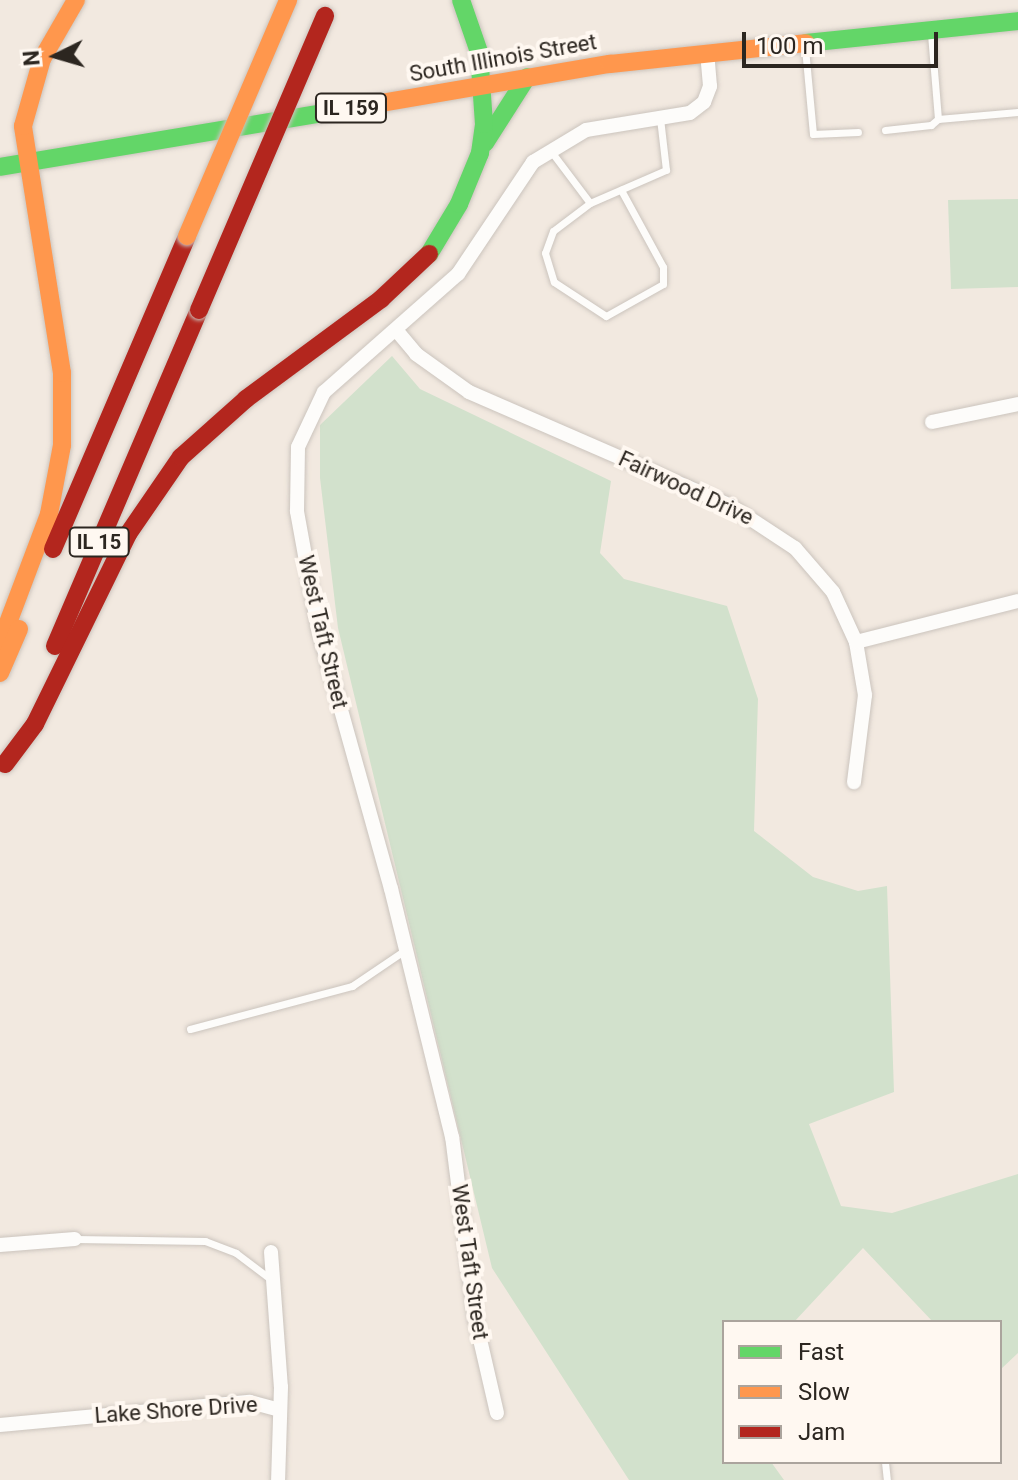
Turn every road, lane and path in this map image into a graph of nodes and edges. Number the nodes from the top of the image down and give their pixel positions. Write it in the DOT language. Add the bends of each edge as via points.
graph roads {
  1 [pos="76,0"];
  2 [pos="288,0"];
  3 [pos="461,0"];
  4 [pos="328,8"];
  5 [pos="1018,21"];
  6 [pos="930,30"];
  7 [pos="804,42"];
  8 [pos="707,52"];
  9 [pos="527,77"];
  10 [pos="483,86"];
  11 [pos="1018,112"];
  12 [pos="660,118"];
  13 [pos="938,119"];
  14 [pos="885,130"];
  15 [pos="858,132"];
  16 [pos="549,148"];
  17 [pos="480,153"];
  18 [pos="27,162"];
  19 [pos="0,167"];
  20 [pos="621,190"];
  21 [pos="590,203"];
  22 [pos="397,331"];
  23 [pos="1018,404"];
  24 [pos="932,422"];
  25 [pos="1018,601"];
  26 [pos="856,642"];
  27 [pos="0,644"];
  28 [pos="0,673"];
  29 [pos="2,769"];
  30 [pos="854,782"];
  31 [pos="406,948"];
  32 [pos="190,1029"];
  33 [pos="75,1239"];
  34 [pos="0,1245"];
  35 [pos="271,1252"];
  36 [pos="274,1281"];
  37 [pos="279,1410"];
  38 [pos="497,1413"];
  39 [pos="0,1425"];
  40 [pos="278,1480"];
  1 -- 18 [label="main road" via="55,33 29,95 23,126"];
  2 -- 28 [label="main road, IL 15, bridge"];
  3 -- 10 [label="main road" via="479,52"];
  4 -- 29 [label="main road, IL 15, bridge"];
  5 -- 6 [label="main road, South Illinois Street / IL 159"];
  6 -- 7 [label="main road, South Illinois Street / IL 159"];
  6 -- 13 [label="lane"];
  7 -- 8 [label="main road, South Illinois Street / IL 159"];
  7 -- 15 [label="lane" via="810,129 818,135"];
  8 -- 9 [label="main road, South Illinois Street / IL 159"];
  8 -- 12 [label="street, West Taft Street" via="710,86 704,102 690,113"];
  9 -- 10 [label="main road, South Illinois Street / IL 159"];
  9 -- 17 [label="main road"];
  10 -- 17 [label="main road"];
  10 -- 18 [label="main road, South Illinois Street / IL 159"];
  11 -- 13 [label="lane"];
  12 -- 16 [label="street, West Taft Street" via="586,130"];
  12 -- 20 [label="lane" via="666,170"];
  13 -- 14 [label="lane" via="931,125"];
  16 -- 21 [label="lane"];
  16 -- 22 [label="street, West Taft Street" via="517,179 458,274"];
  17 -- 29 [label="main road" via="459,204 429,254 381,299 213,426 172,469 128,534 35,724"];
  18 -- 19 [label="main road, South Illinois Street / IL 159"];
  18 -- 27 [label="main road" via="62,373 62,445 49,514"];
  20 -- 21 [label="lane"];
  20 -- 21 [label="lane" via="663,267 663,284 606,316 554,282 545,253 553,231"];
  22 -- 26 [label="street, Fairwood Drive" via="416,354 469,392 771,528 833,592"];
  22 -- 31 [label="street, West Taft Street" via="343,372 312,411 298,447 296,487 318,627"];
  23 -- 24 [label="street"];
  25 -- 26 [label="street"];
  26 -- 30 [label="street, Fairwood Drive" via="865,695"];
  31 -- 32 [label="lane" via="352,986"];
  31 -- 38 [label="street, West Taft Street" via="452,1137 475,1318"];
  33 -- 34 [label="street"];
  33 -- 36 [label="lane" via="205,1241 236,1253"];
  35 -- 36 [label="street"];
  36 -- 37 [label="street"];
  37 -- 39 [label="street, Lake Shore Drive" via="250,1402"];
  37 -- 40 [label="street, Lake Shore Drive"];
}
